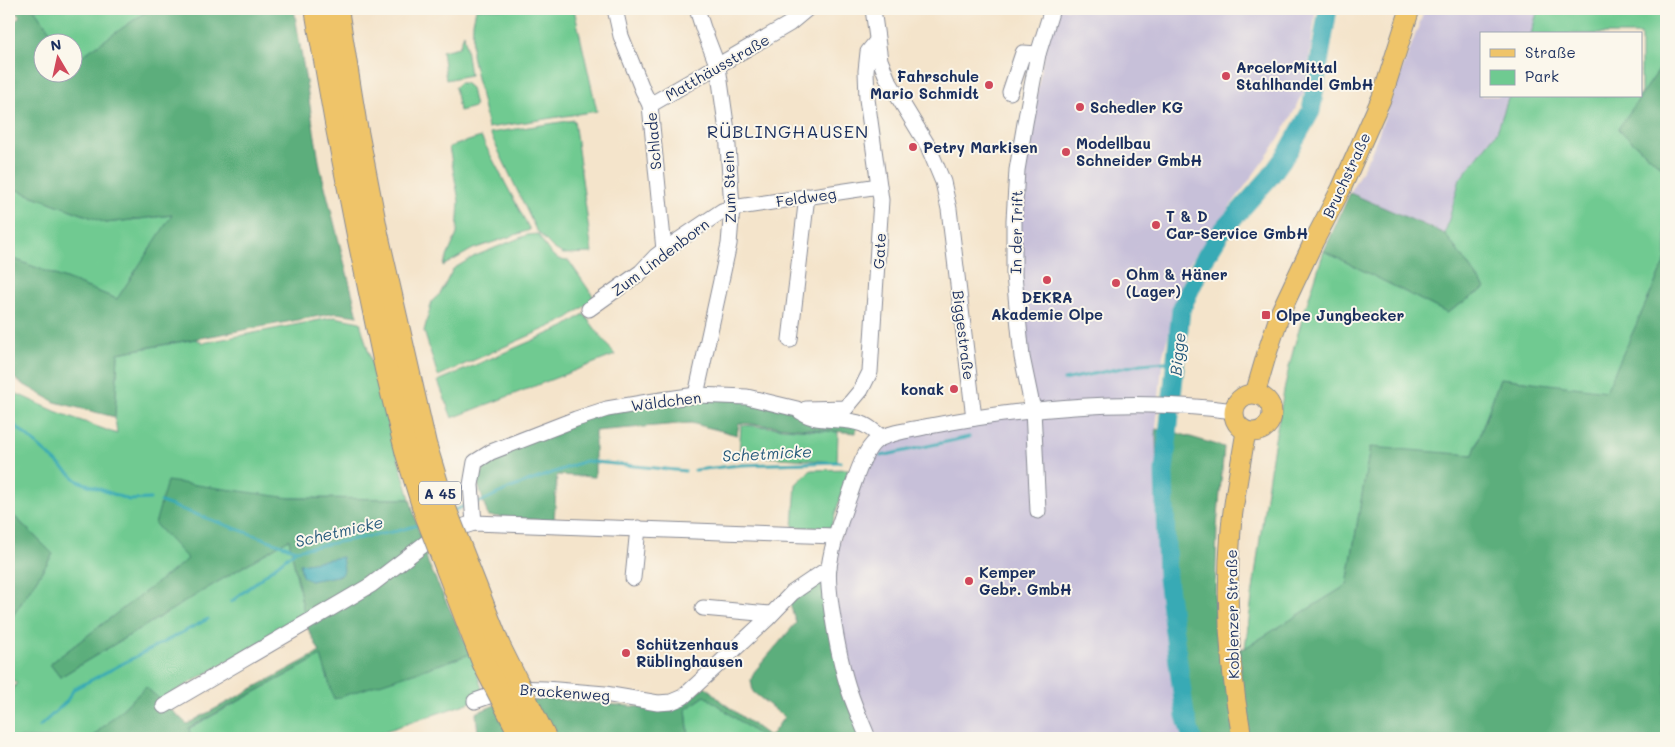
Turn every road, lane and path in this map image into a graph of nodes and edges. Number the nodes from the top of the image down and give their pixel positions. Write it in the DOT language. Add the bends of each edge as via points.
graph roads {
  1 [pos="316,9"];
  2 [pos="336,9"];
  3 [pos="615,9"];
  4 [pos="697,9"];
  5 [pos="807,9"];
  6 [pos="873,9"];
  7 [pos="1052,9"];
  8 [pos="1410,9"];
  9 [pos="876,42"];
  10 [pos="1038,54"];
  11 [pos="718,67"];
  12 [pos="1010,92"];
  13 [pos="650,105"];
  14 [pos="879,186"];
  15 [pos="808,196"];
  16 [pos="732,208"];
  17 [pos="367,234"];
  18 [pos="664,250"];
  19 [pos="589,309"];
  20 [pos="790,340"];
  21 [pos="1255,394"];
  22 [pos="696,395"];
  23 [pos="797,408"];
  24 [pos="1033,410"];
  25 [pos="1234,411"];
  26 [pos="974,418"];
  27 [pos="1246,431"];
  28 [pos="882,437"];
  29 [pos="1038,511"];
  30 [pos="474,523"];
  31 [pos="638,528"];
  32 [pos="835,536"];
  33 [pos="829,568"];
  34 [pos="633,578"];
  35 [pos="703,608"];
  36 [pos="770,614"];
  37 [pos="474,701"];
  38 [pos="164,706"];
  39 [pos="522,738"];
  40 [pos="545,738"];
  41 [pos="868,738"];
  42 [pos="1242,738"];
  1 -- 17 [label="highway, A 45" via="336,124"];
  2 -- 17 [label="highway, A 45" via="355,122"];
  3 -- 13 [label="street, Schlade" via="621,36"];
  4 -- 11 [label="street, Zum Stein"];
  5 -- 11 [label="street, Matthäusstraße" via="789,24"];
  6 -- 9 [label="street, Biggestraße"];
  7 -- 10 [label="street, In der Trift"];
  8 -- 21 [label="main road, Bruchstraße" via="1382,97 1282,310"];
  9 -- 14 [label="street, Gate" via="868,52 866,99"];
  9 -- 26 [label="street, Biggestraße" via="888,80 928,146 943,182"];
  10 -- 12 [label="street" via="1023,53"];
  10 -- 24 [label="street, In der Trift" via="1017,170 1014,220 1018,317"];
  11 -- 13 [label="street, Matthäusstraße"];
  11 -- 16 [label="street, Zum Stein" via="727,131"];
  13 -- 18 [label="street, Schlade"];
  14 -- 15 [label="street, Feldweg"];
  14 -- 23 [label="street, Gate" via="881,200 870,372 846,408"];
  15 -- 16 [label="street, Feldweg"];
  15 -- 20 [label="street"];
  16 -- 18 [label="street, Zum Lindenborn" via="722,211"];
  16 -- 22 [label="street, Zum Stein" via="730,244"];
  17 -- 39 [label="highway, A 45, bridge" via="386,369 407,454 425,512 483,662"];
  17 -- 40 [label="highway, A 45, bridge" via="444,506 499,646"];
  18 -- 19 [label="street, Zum Lindenborn" via="641,272"];
  21 -- 25 [label="main road" via="1241,398"];
  21 -- 27 [label="main road" via="1265,398 1272,415 1266,427 1256,432"];
  22 -- 23 [label="street, Wäldchen" via="747,397"];
  22 -- 30 [label="street, Wäldchen" via="607,409 491,452 475,462 470,485"];
  23 -- 28 [label="street, Wäldchen" via="815,418 863,424"];
  24 -- 25 [label="street" via="1146,404"];
  24 -- 26 [label="street"];
  24 -- 29 [label="street, In der Trift"];
  25 -- 27 [label="main road" via="1236,422"];
  26 -- 28 [label="street"];
  27 -- 42 [label="main road, Koblenzer Straße" via="1234,506 1228,585 1230,660"];
  28 -- 32 [label="street" via="868,449"];
  30 -- 31 [label="street"];
  30 -- 38 [label="street" via="431,539 371,585"];
  31 -- 32 [label="street"];
  31 -- 34 [label="street"];
  32 -- 33 [label="street"];
  33 -- 36 [label="street" via="797,589"];
  33 -- 41 [label="street" via="840,659"];
  35 -- 36 [label="street"];
  36 -- 37 [label="street, Brackenweg" via="683,697 671,702 512,688"];
}
